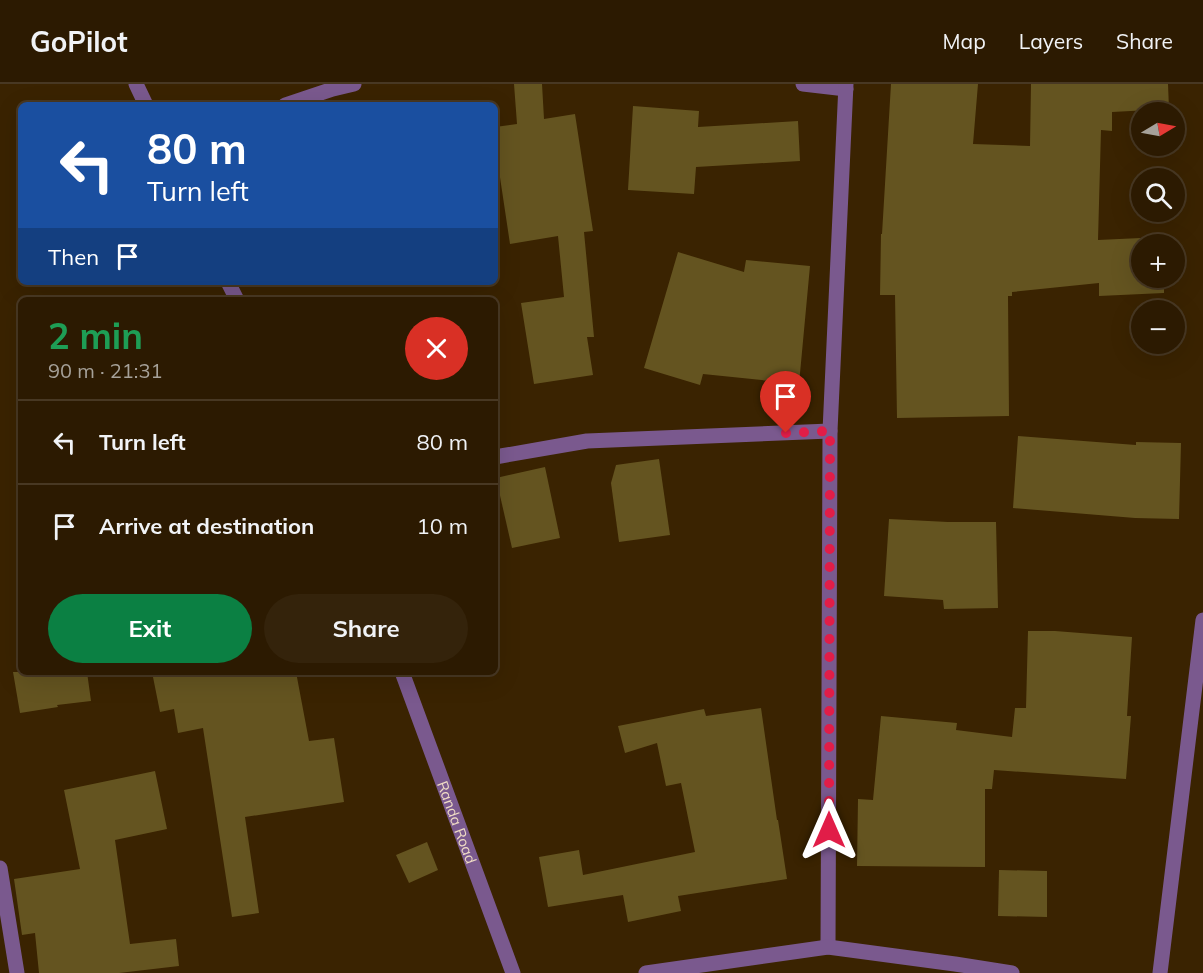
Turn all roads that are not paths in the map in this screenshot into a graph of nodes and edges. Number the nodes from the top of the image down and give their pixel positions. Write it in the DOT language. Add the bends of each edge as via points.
graph roads {
  1 [pos="136,84"];
  2 [pos="354,84"];
  3 [pos="803,84"];
  4 [pos="846,86"];
  5 [pos="145,102"];
  6 [pos="294,102"];
  7 [pos="830,431"];
  8 [pos="498,456"];
  9 [pos="1203,620"];
  10 [pos="403,675"];
  11 [pos="0,868"];
  12 [pos="828,947"];
  13 [pos="956,968"];
  14 [pos="17,973"];
  15 [pos="513,973"];
  16 [pos="646,973"];
  17 [pos="1012,973"];
  18 [pos="1160,973"];
  1 -- 5 [label="street"];
  2 -- 6 [label="street"];
  3 -- 4 [label="street"];
  4 -- 7 [label="street"];
  7 -- 8 [label="street" via="587,441"];
  7 -- 12 [label="street"];
  9 -- 18 [label="street"];
  10 -- 15 [label="street, Randa Road"];
  11 -- 14 [label="street"];
  12 -- 13 [label="street"];
  12 -- 16 [label="street"];
  13 -- 17 [label="street"];
}
